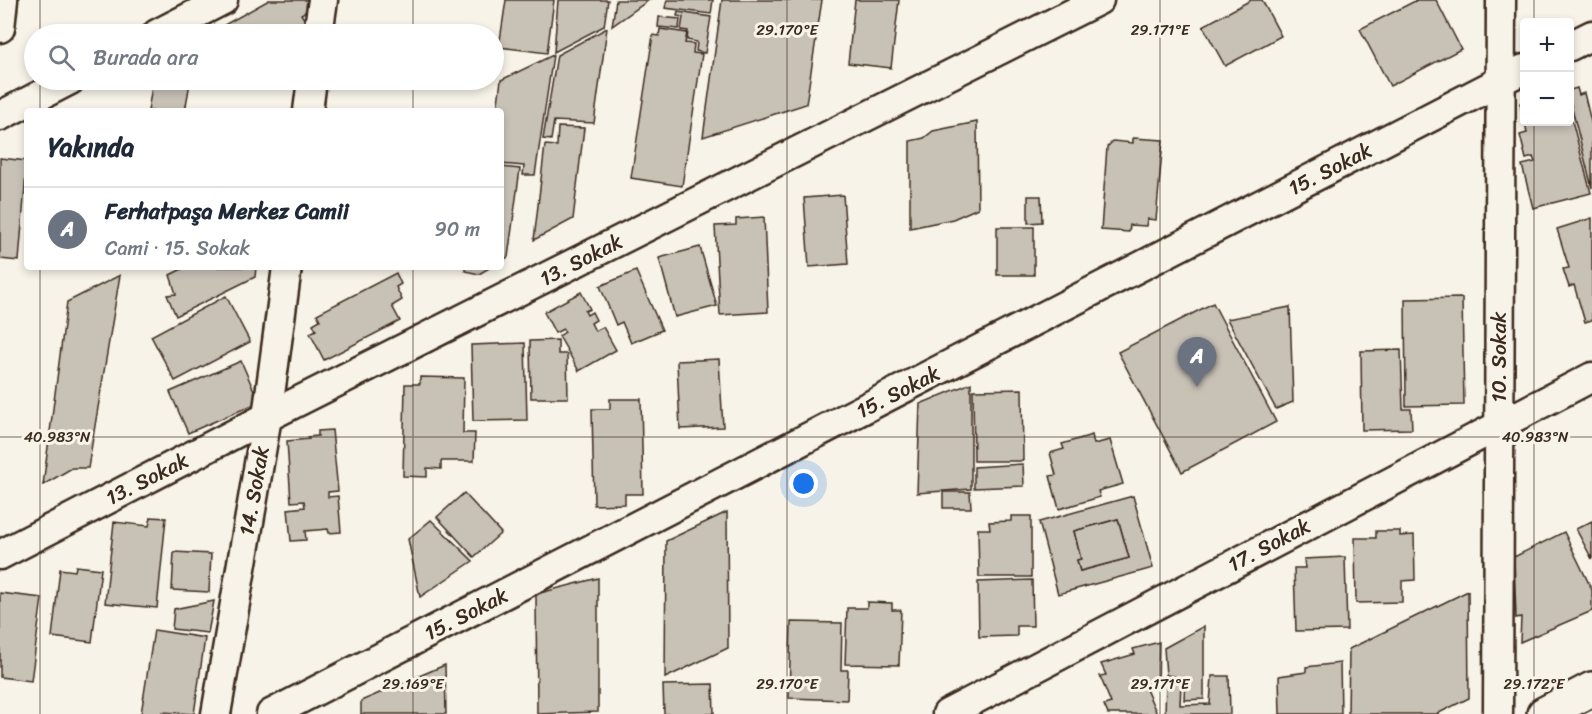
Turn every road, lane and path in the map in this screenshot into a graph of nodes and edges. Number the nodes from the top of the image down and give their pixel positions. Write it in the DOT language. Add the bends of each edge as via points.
graph roads {
  1 [pos="3,0"];
  2 [pos="223,0"];
  3 [pos="323,0"];
  4 [pos="1099,0"];
  5 [pos="1501,0"];
  6 [pos="176,24"];
  7 [pos="319,24"];
  8 [pos="0,28"];
  9 [pos="1592,35"];
  10 [pos="1574,44"];
  11 [pos="1512,75"];
  12 [pos="51,90"];
  13 [pos="311,90"];
  14 [pos="308,108"];
  15 [pos="0,116"];
  16 [pos="287,270"];
  17 [pos="1592,377"];
  18 [pos="267,417"];
  19 [pos="1499,425"];
  20 [pos="0,555"];
  21 [pos="1592,689"];
  22 [pos="216,714"];
  23 [pos="271,714"];
  24 [pos="947,714"];
  25 [pos="1498,714"];
  26 [pos="1544,714"];
  1 -- 8 [label="street"];
  2 -- 6 [label="street"];
  3 -- 7 [label="street"];
  4 -- 18 [label="street, 13. Sokak"];
  5 -- 11 [label="street, 10. Sokak"];
  9 -- 10 [label="street"];
  11 -- 19 [label="street, 10. Sokak"];
  11 -- 23 [label="street, 15. Sokak"];
  12 -- 15 [label="street"];
  13 -- 14 [label="street"];
  16 -- 18 [label="street, 14. Sokak"];
  17 -- 19 [label="street, 17. Sokak"];
  18 -- 20 [label="street, 13. Sokak"];
  18 -- 22 [label="street, 14. Sokak"];
  19 -- 24 [label="street, 17. Sokak"];
  19 -- 25 [label="street, 10. Sokak"];
  21 -- 26 [label="street"];
}
